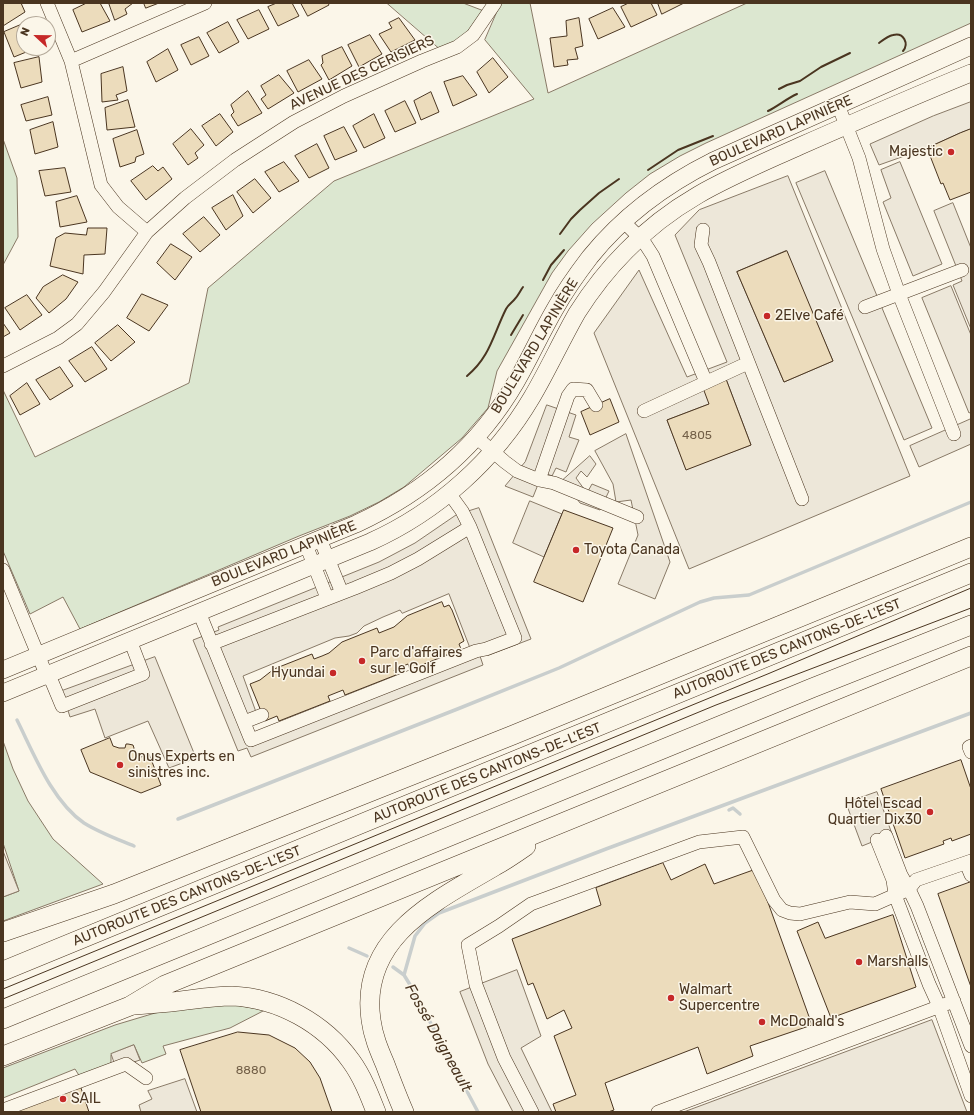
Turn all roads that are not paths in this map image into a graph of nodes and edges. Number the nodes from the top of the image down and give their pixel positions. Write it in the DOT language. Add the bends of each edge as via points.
graph roads {
  1 [pos="48,3"];
  2 [pos="205,3"];
  3 [pos="495,3"];
  4 [pos="971,46"];
  5 [pos="71,61"];
  6 [pos="971,73"];
  7 [pos="838,105"];
  8 [pos="846,125"];
  9 [pos="624,222"];
  10 [pos="703,230"];
  11 [pos="147,232"];
  12 [pos="640,237"];
  13 [pos="962,270"];
  14 [pos="899,294"];
  15 [pos="865,307"];
  16 [pos="748,363"];
  17 [pos="3,366"];
  18 [pos="706,382"];
  19 [pos="596,405"];
  20 [pos="644,411"];
  21 [pos="954,434"];
  22 [pos="476,437"];
  23 [pos="492,451"];
  24 [pos="539,480"];
  25 [pos="449,493"];
  26 [pos="802,499"];
  27 [pos="637,518"];
  28 [pos="470,527"];
  29 [pos="313,542"];
  30 [pos="971,542"];
  31 [pos="971,547"];
  32 [pos="321,562"];
  33 [pos="936,562"];
  34 [pos="3,570"];
  35 [pos="971,573"];
  36 [pos="342,593"];
  37 [pos="327,598"];
  38 [pos="199,612"];
  39 [pos="971,625"];
  40 [pos="130,640"];
  41 [pos="211,644"];
  42 [pos="38,655"];
  43 [pos="971,656"];
  44 [pos="3,670"];
  45 [pos="46,674"];
  46 [pos="3,693"];
  47 [pos="262,715"];
  48 [pos="244,722"];
  49 [pos="971,746"];
  50 [pos="971,752"];
  51 [pos="562,822"];
  52 [pos="969,862"];
  53 [pos="971,875"];
  54 [pos="909,888"];
  55 [pos="114,894"];
  56 [pos="895,895"];
  57 [pos="3,932"];
  58 [pos="3,946"];
  59 [pos="3,971"];
  60 [pos="954,1001"];
  61 [pos="130,1006"];
  62 [pos="939,1006"];
  63 [pos="3,1020"];
  64 [pos="971,1046"];
  65 [pos="3,1056"];
  66 [pos="146,1078"];
  67 [pos="971,1096"];
  68 [pos="3,1110"];
  69 [pos="376,1112"];
  70 [pos="404,1112"];
  71 [pos="532,1112"];
  72 [pos="658,1112"];
  1 -- 5 [label="street"];
  2 -- 5 [label="street"];
  3 -- 11 [label="street, AVENUE DES CERISIERS" via="473,35 457,47 344,96 294,122 235,160 185,198"];
  4 -- 7 [label="main road, BOULEVARD LAPINIÈRE"];
  5 -- 11 [label="street" via="101,185 118,207"];
  6 -- 8 [label="main road, BOULEVARD LAPINIÈRE"];
  7 -- 8 [label="street"];
  7 -- 9 [label="main road, BOULEVARD LAPINIÈRE" via="692,172 658,194"];
  8 -- 12 [label="main road, BOULEVARD LAPINIÈRE" via="707,189 671,211"];
  8 -- 14 [label="street" via="860,158 883,249"];
  9 -- 12 [label="street"];
  9 -- 22 [label="main road, BOULEVARD LAPINIÈRE" via="599,247 572,282 509,393"];
  10 -- 16 [label="street" via="700,245"];
  11 -- 17 [label="street, AVENUE DES CERISIERS" via="104,292 77,324 58,338"];
  12 -- 18 [label="street" via="653,256"];
  12 -- 23 [label="main road, BOULEVARD LAPINIÈRE" via="610,267 590,293 538,387"];
  13 -- 14 [label="street"];
  14 -- 15 [label="street"];
  14 -- 21 [label="street"];
  16 -- 18 [label="street"];
  16 -- 26 [label="street"];
  18 -- 20 [label="street"];
  19 -- 24 [label="street" via="587,390 573,389 568,396"];
  22 -- 23 [label="street"];
  22 -- 29 [label="main road, BOULEVARD LAPINIÈRE" via="448,466 404,499 376,515"];
  23 -- 24 [label="street" via="513,468"];
  23 -- 25 [label="main road, BOULEVARD LAPINIÈRE"];
  24 -- 27 [label="street" via="554,483"];
  25 -- 28 [label="street"];
  25 -- 32 [label="main road, BOULEVARD LAPINIÈRE" via="395,530"];
  28 -- 36 [label="street" via="391,573"];
  28 -- 48 [label="street" via="515,638 251,740"];
  29 -- 32 [label="street"];
  29 -- 42 [label="main road, BOULEVARD LAPINIÈRE"];
  30 -- 33 [label="highway"];
  31 -- 33 [label="highway"];
  32 -- 36 [label="street"];
  32 -- 37 [label="street"];
  32 -- 38 [label="main road, BOULEVARD LAPINIÈRE"];
  33 -- 55 [label="highway"];
  34 -- 42 [label="street"];
  35 -- 59 [label="highway, AUTOROUTE DES CANTONS-DE-L'EST"];
  36 -- 37 [label="street"];
  37 -- 41 [label="street"];
  38 -- 40 [label="main road, BOULEVARD LAPINIÈRE"];
  38 -- 41 [label="street"];
  39 -- 63 [label="highway"];
  40 -- 45 [label="main road, BOULEVARD LAPINIÈRE"];
  40 -- 45 [label="street" via="143,674 62,706"];
  41 -- 48 [label="street"];
  42 -- 44 [label="main road, BOULEVARD LAPINIÈRE"];
  42 -- 45 [label="street"];
  43 -- 51 [label="highway"];
  45 -- 46 [label="main road, BOULEVARD LAPINIÈRE"];
  47 -- 48 [label="street"];
  49 -- 50 [label="street"];
  51 -- 61 [label="highway" via="165,985"];
  51 -- 70 [label="highway" via="496,866 430,905 402,929 383,954 372,984 371,1020 376,1040"];
  52 -- 53 [label="street"];
  52 -- 54 [label="street" via="916,880"];
  54 -- 56 [label="street"];
  54 -- 56 [label="street" via="882,838"];
  54 -- 60 [label="street"];
  55 -- 57 [label="highway"];
  55 -- 58 [label="highway"];
  56 -- 62 [label="street" via="928,984"];
  56 -- 71 [label="street" via="875,904 850,902 800,914 782,910 774,900 744,837 699,842 532,904 468,946 476,985 504,1058"];
  60 -- 62 [label="street"];
  60 -- 64 [label="street"];
  61 -- 65 [label="highway"];
  61 -- 69 [label="highway" via="234,996 268,1002 289,1010 321,1029 346,1054 362,1078"];
  62 -- 67 [label="street"];
  62 -- 72 [label="street"];
  66 -- 68 [label="street" via="126,1064"];
}
